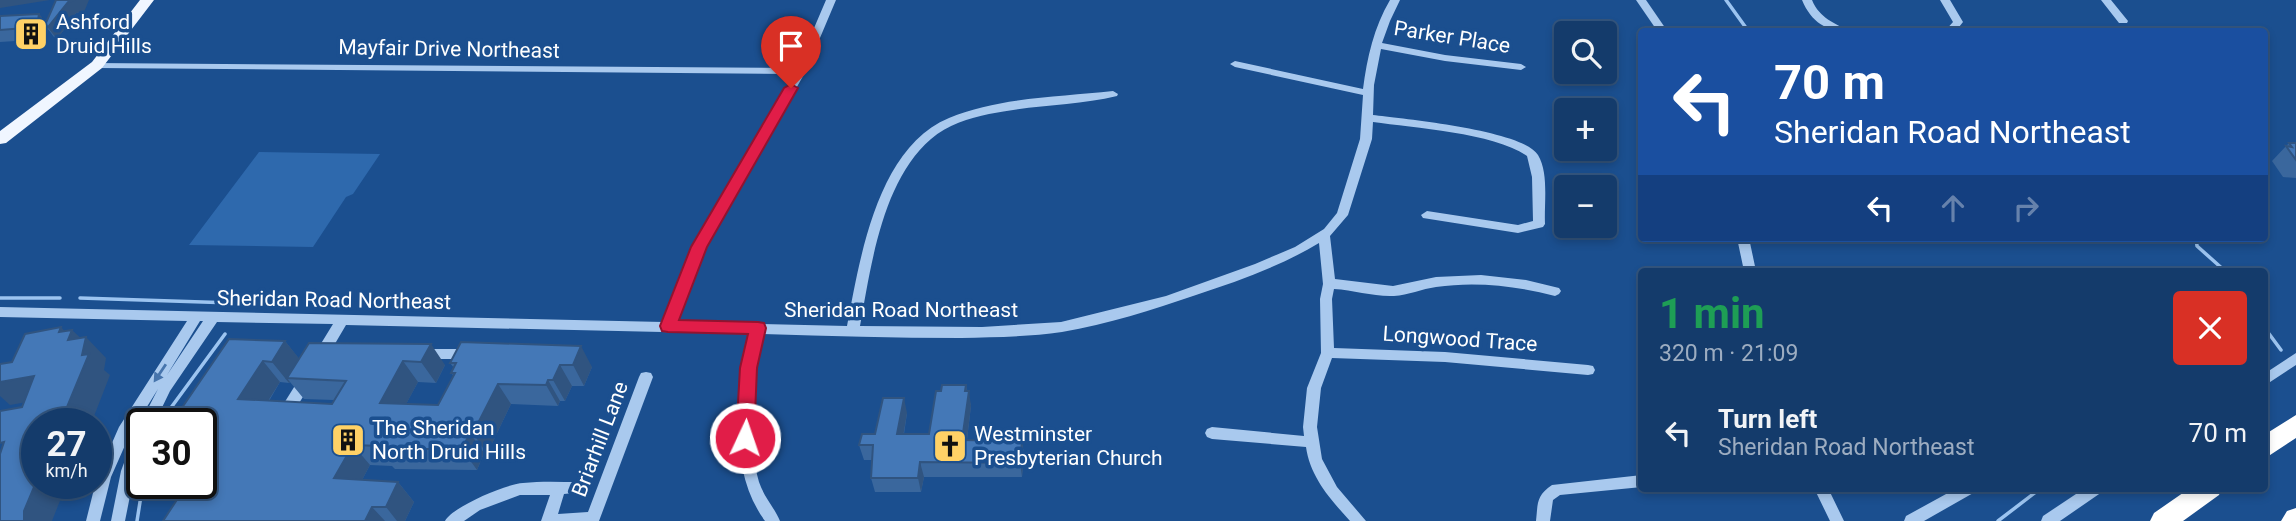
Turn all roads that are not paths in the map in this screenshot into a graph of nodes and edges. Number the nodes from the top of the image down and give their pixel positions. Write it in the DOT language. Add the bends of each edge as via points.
graph roads {
  1 [pos="147,0"];
  2 [pos="831,0"];
  3 [pos="1395,0"];
  4 [pos="1641,0"];
  5 [pos="1807,0"];
  6 [pos="1945,0"];
  7 [pos="2106,0"];
  8 [pos="2123,21"];
  9 [pos="1660,28"];
  10 [pos="1836,28"];
  11 [pos="1953,28"];
  12 [pos="1378,46"];
  13 [pos="1235,64"];
  14 [pos="97,65"];
  15 [pos="1521,67"];
  16 [pos="802,71"];
  17 [pos="1368,93"];
  18 [pos="1113,94"];
  19 [pos="1368,118"];
  20 [pos="0,139"];
  21 [pos="1427,215"];
  22 [pos="1324,235"];
  23 [pos="1744,242"];
  24 [pos="1749,268"];
  25 [pos="1329,284"];
  26 [pos="1555,291"];
  27 [pos="0,312"];
  28 [pos="197,316"];
  29 [pos="214,316"];
  30 [pos="343,319"];
  31 [pos="668,326"];
  32 [pos="758,328"];
  33 [pos="853,330"];
  34 [pos="404,353"];
  35 [pos="1328,353"];
  36 [pos="458,354"];
  37 [pos="2296,358"];
  38 [pos="1588,370"];
  39 [pos="646,377"];
  40 [pos="2268,377"];
  41 [pos="155,408"];
  42 [pos="286,412"];
  43 [pos="2296,425"];
  44 [pos="1212,433"];
  45 [pos="1312,442"];
  46 [pos="2268,447"];
  47 [pos="126,481"];
  48 [pos="1638,481"];
  49 [pos="578,488"];
  50 [pos="559,489"];
  51 [pos="1823,492"];
  52 [pos="1963,492"];
  53 [pos="2091,492"];
  54 [pos="2204,492"];
  55 [pos="93,521"];
  56 [pos="118,521"];
  57 [pos="452,521"];
  58 [pos="550,521"];
  59 [pos="774,521"];
  60 [pos="1359,521"];
  61 [pos="1543,521"];
  62 [pos="1836,521"];
  63 [pos="1911,521"];
  64 [pos="2048,521"];
  65 [pos="2163,521"];
  1 -- 14 [label="main road"];
  2 -- 16 [label="street"];
  3 -- 12 [label="street, Sheridan Road Northeast"];
  4 -- 9 [label="street"];
  5 -- 10 [label="street" via="1819,20"];
  6 -- 11 [label="street" via="1958,22"];
  7 -- 8 [label="street"];
  12 -- 15 [label="street, Parker Place"];
  12 -- 17 [label="street, Sheridan Road Northeast"];
  13 -- 17 [label="street"];
  14 -- 16 [label="street, Mayfair Drive Northeast"];
  14 -- 20 [label="main road"];
  16 -- 31 [label="street" via="699,247"];
  17 -- 19 [label="street, Sheridan Road Northeast"];
  18 -- 33 [label="street" via="974,113 929,134 902,167 878,219"];
  19 -- 21 [label="street" via="1505,140 1531,151 1536,161 1539,224 1518,229"];
  19 -- 22 [label="street, Sheridan Road Northeast" via="1341,219"];
  22 -- 25 [label="street"];
  22 -- 33 [label="street, Sheridan Road Northeast" via="1263,267 1111,318 1049,328 975,332"];
  23 -- 24 [label="street"];
  25 -- 26 [label="street" via="1396,291 1482,279"];
  25 -- 35 [label="street"];
  27 -- 28 [label="street, Sheridan Road Northeast"];
  28 -- 29 [label="street, Sheridan Road Northeast"];
  28 -- 55 [label="street, one-way" via="124,431 104,477"];
  29 -- 30 [label="street, Sheridan Road Northeast"];
  29 -- 41 [label="street"];
  30 -- 31 [label="street, Sheridan Road Northeast"];
  30 -- 42 [label="street" via="330,352"];
  31 -- 32 [label="street, Sheridan Road Northeast"];
  32 -- 33 [label="street, Sheridan Road Northeast"];
  32 -- 59 [label="street" via="749,368 745,438 756,494"];
  34 -- 36 [label="street"];
  35 -- 38 [label="street, Longwood Trace" via="1445,357"];
  35 -- 45 [label="street" via="1314,387"];
  37 -- 40 [label="street"];
  39 -- 58 [label="street, Briarhill Lane" via="593,518"];
  43 -- 46 [label="highway"];
  44 -- 45 [label="street"];
  45 -- 60 [label="street" via="1315,460 1332,491"];
  47 -- 56 [label="street"];
  48 -- 61 [label="street" via="1556,489 1546,497"];
  49 -- 50 [label="street"];
  50 -- 57 [label="street" via="520,489 475,506"];
  50 -- 58 [label="street"];
  51 -- 62 [label="street"];
  52 -- 63 [label="street"];
  53 -- 64 [label="street"];
  54 -- 65 [label="highway"];
}
